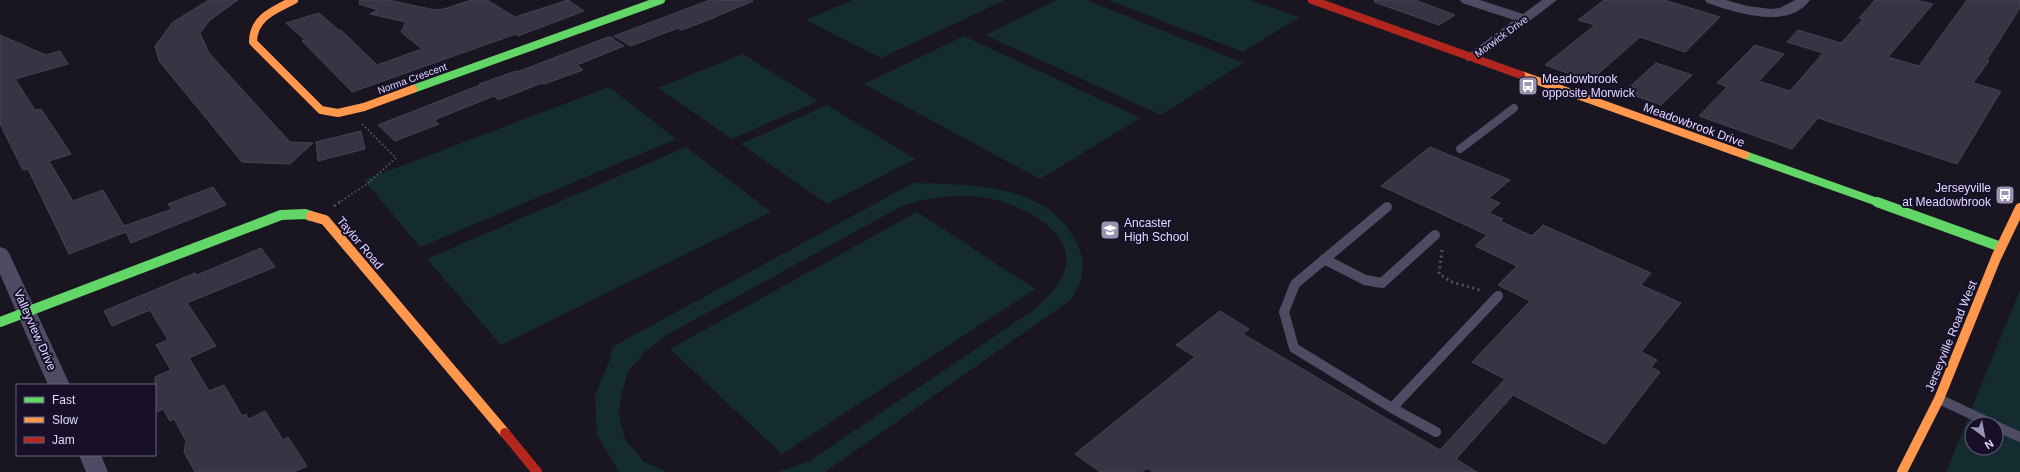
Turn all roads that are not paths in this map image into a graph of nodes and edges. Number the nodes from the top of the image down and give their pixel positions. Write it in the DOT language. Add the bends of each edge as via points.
graph roads {
  1 [pos="294,0"];
  2 [pos="661,0"];
  3 [pos="1312,0"];
  4 [pos="1467,0"];
  5 [pos="1550,0"];
  6 [pos="1712,0"];
  7 [pos="1803,0"];
  8 [pos="1524,19"];
  9 [pos="1472,58"];
  10 [pos="1514,108"];
  11 [pos="1460,149"];
  12 [pos="1387,207"];
  13 [pos="2020,208"];
  14 [pos="1435,235"];
  15 [pos="2000,247"];
  16 [pos="0,253"];
  17 [pos="1324,259"];
  18 [pos="1498,296"];
  19 [pos="27,312"];
  20 [pos="0,322"];
  21 [pos="59,384"];
  22 [pos="1939,399"];
  23 [pos="1392,408"];
  24 [pos="1975,416"];
  25 [pos="2004,430"];
  26 [pos="1436,432"];
  27 [pos="2020,437"];
  28 [pos="90,456"];
  29 [pos="97,472"];
  30 [pos="537,472"];
  31 [pos="1902,472"];
  1 -- 2 [label="street, Norma Crescent" via="258,22 251,31 253,42 321,110 338,113 364,107"];
  3 -- 9 [label="street, Meadowbrook Drive"];
  4 -- 8 [label="street"];
  5 -- 8 [label="street, Morwick Drive"];
  6 -- 7 [label="street" via="1749,12 1770,13 1786,11"];
  8 -- 9 [label="street, Morwick Drive"];
  9 -- 15 [label="street, Meadowbrook Drive"];
  10 -- 11 [label="lane"];
  12 -- 17 [label="lane"];
  13 -- 15 [label="street, Jerseyville Road West"];
  14 -- 17 [label="lane" via="1382,283 1365,280"];
  15 -- 22 [label="street, Jerseyville Road West"];
  16 -- 19 [label="street, Valleyview Drive"];
  17 -- 23 [label="lane" via="1295,284 1284,312 1294,348"];
  18 -- 23 [label="lane"];
  19 -- 20 [label="street, Taylor Road"];
  19 -- 21 [label="street, Valleyview Drive"];
  19 -- 30 [label="street, Taylor Road" via="281,215 305,214 325,220"];
  22 -- 24 [label="lane"];
  22 -- 31 [label="street, Jerseyville Road West"];
  23 -- 26 [label="lane"];
  25 -- 27 [label="lane"];
  28 -- 29 [label="street"];
}
